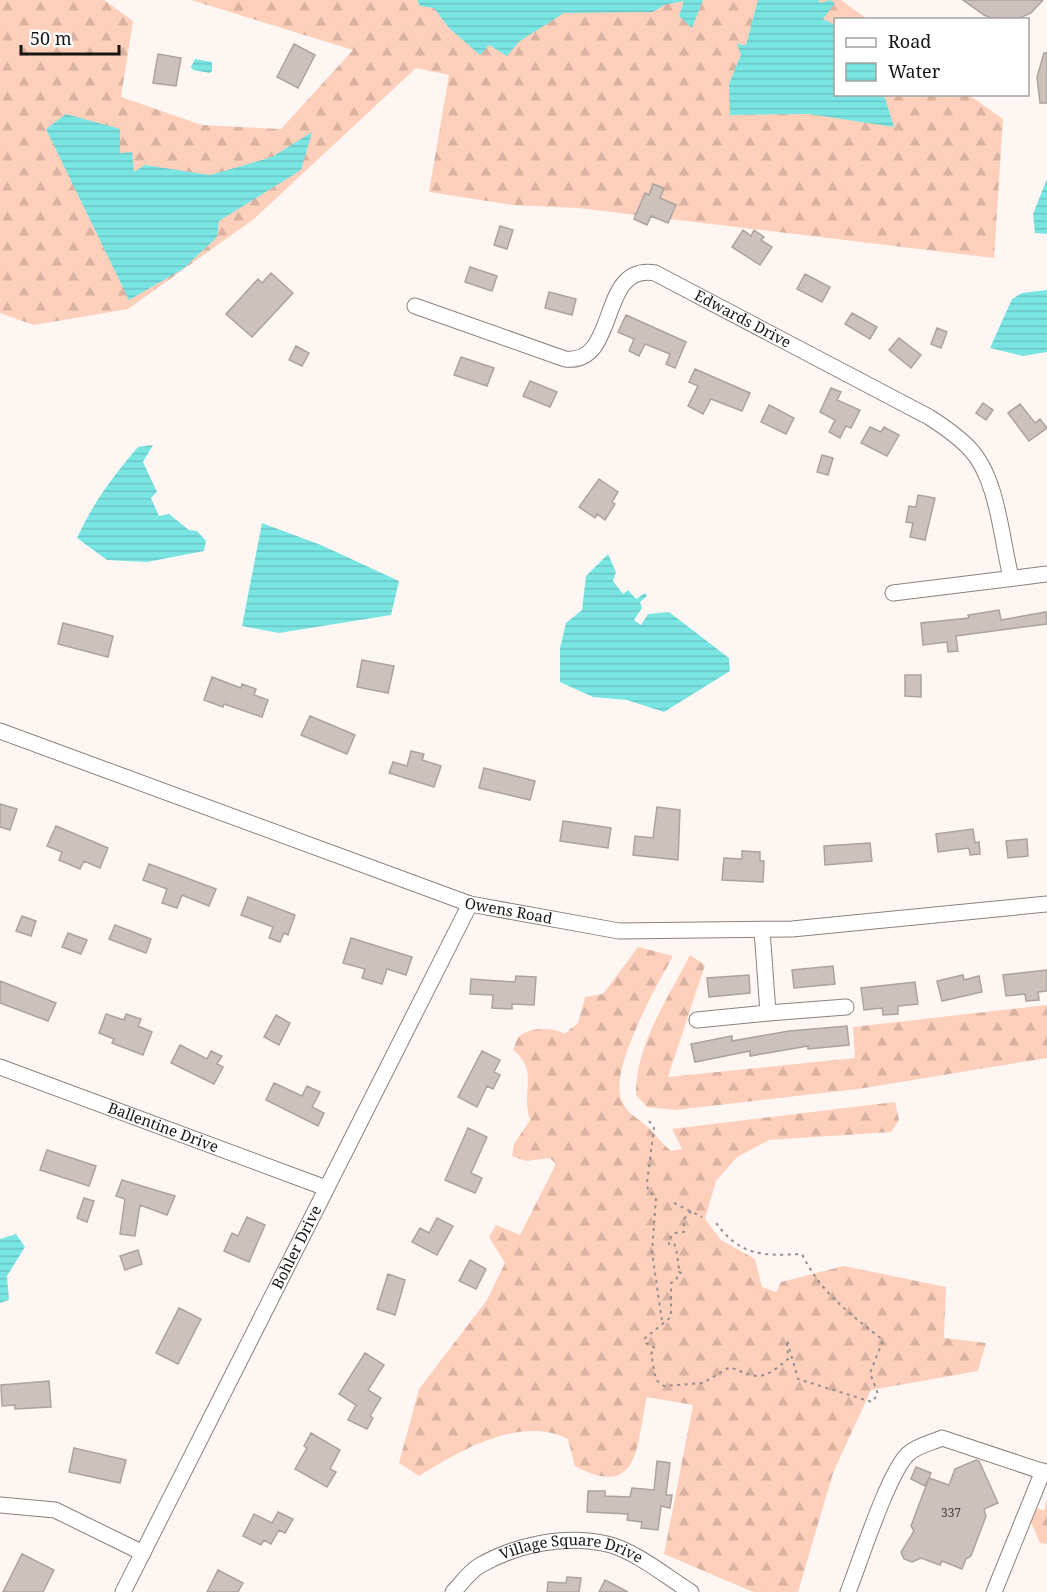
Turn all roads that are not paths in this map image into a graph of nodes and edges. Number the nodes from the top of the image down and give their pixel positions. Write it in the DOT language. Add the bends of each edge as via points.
graph roads {
  1 [pos="415,306"];
  2 [pos="1047,574"];
  3 [pos="1011,577"];
  4 [pos="893,593"];
  5 [pos="0,731"];
  6 [pos="470,904"];
  7 [pos="1047,904"];
  8 [pos="762,930"];
  9 [pos="846,1007"];
  10 [pos="768,1013"];
  11 [pos="697,1020"];
  12 [pos="0,1067"];
  13 [pos="326,1188"];
  14 [pos="1045,1472"];
  15 [pos="0,1505"];
  16 [pos="143,1553"];
  17 [pos="667,1586"];
  18 [pos="123,1592"];
  19 [pos="453,1592"];
  20 [pos="691,1592"];
  21 [pos="849,1592"];
  22 [pos="994,1592"];
  1 -- 3 [label="street, Edwards Drive" via="577,360 588,356 595,346 623,283 632,274 655,273 950,431 983,466"];
  2 -- 3 [label="street"];
  3 -- 4 [label="street"];
  5 -- 6 [label="street, Owens Road"];
  6 -- 8 [label="street, Owens Road" via="619,932"];
  6 -- 13 [label="street, Bohler Drive"];
  7 -- 8 [label="street, Owens Road"];
  8 -- 10 [label="street"];
  9 -- 10 [label="street"];
  10 -- 11 [label="street"];
  12 -- 13 [label="street, Ballentine Drive"];
  13 -- 16 [label="street, Bohler Drive"];
  14 -- 21 [label="street" via="942,1438 910,1452 886,1495"];
  14 -- 22 [label="street"];
  15 -- 16 [label="street" via="55,1510"];
  16 -- 18 [label="street, Bohler Drive"];
  17 -- 19 [label="street, Village Square Drive" via="639,1559 608,1544 555,1541 519,1547 477,1567"];
  17 -- 20 [label="street, Village Square Drive"];
}
